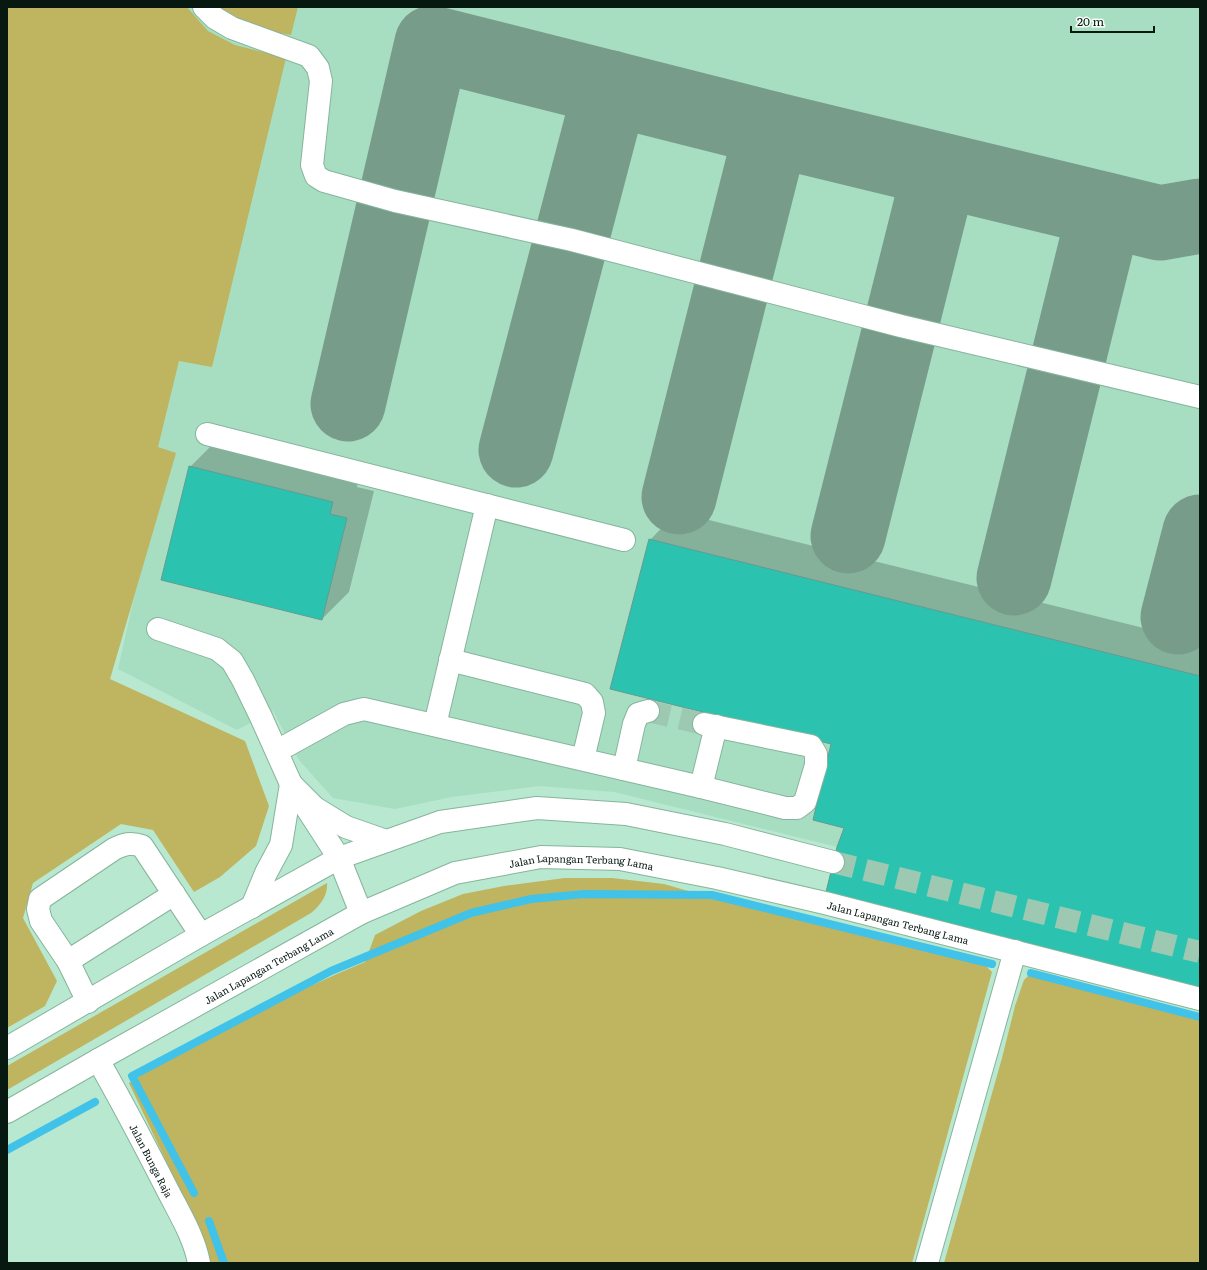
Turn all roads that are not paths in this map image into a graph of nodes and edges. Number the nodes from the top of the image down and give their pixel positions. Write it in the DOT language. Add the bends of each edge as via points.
graph roads {
  1 [pos="204,7"];
  2 [pos="1200,397"];
  3 [pos="207,434"];
  4 [pos="487,505"];
  5 [pos="624,540"];
  6 [pos="158,629"];
  7 [pos="450,660"];
  8 [pos="648,711"];
  9 [pos="436,725"];
  10 [pos="277,751"];
  11 [pos="583,760"];
  12 [pos="624,769"];
  13 [pos="291,784"];
  14 [pos="701,787"];
  15 [pos="386,841"];
  16 [pos="339,858"];
  17 [pos="834,862"];
  18 [pos="174,894"];
  19 [pos="252,908"];
  20 [pos="362,913"];
  21 [pos="201,935"];
  22 [pos="1015,951"];
  23 [pos="68,961"];
  24 [pos="1200,999"];
  25 [pos="88,1002"];
  26 [pos="7,1048"];
  27 [pos="98,1060"];
  28 [pos="7,1112"];
  29 [pos="199,1263"];
  30 [pos="926,1263"];
  1 -- 2 [label="main road" via="214,18 232,28 309,56 318,68 321,81 312,165 316,176 324,181 395,201 572,240 901,326"];
  3 -- 4 [label="main road"];
  4 -- 5 [label="main road"];
  4 -- 7 [label="main road"];
  6 -- 10 [label="main road" via="217,649 232,661"];
  7 -- 9 [label="main road"];
  7 -- 11 [label="main road" via="585,694 592,702 594,713"];
  8 -- 12 [label="main road" via="638,714"];
  9 -- 10 [label="main road" via="364,709 344,714"];
  9 -- 11 [label="main road"];
  10 -- 13 [label="main road"];
  11 -- 12 [label="main road"];
  12 -- 14 [label="main road"];
  13 -- 15 [label="main road" via="315,808 346,827"];
  13 -- 16 [label="main road"];
  13 -- 19 [label="main road" via="281,844"];
  14 -- 14 [label="main road" via="710,725 811,746 816,754 816,765 805,802 797,808 785,808"];
  15 -- 16 [label="main road"];
  15 -- 17 [label="main road" via="440,822 537,808 626,814 725,834"];
  16 -- 19 [label="main road"];
  16 -- 20 [label="main road"];
  18 -- 21 [label="main road"];
  18 -- 23 [label="main road"];
  18 -- 23 [label="main road" via="142,846 135,843 114,849 40,899 38,909 41,921"];
  19 -- 21 [label="main road"];
  20 -- 22 [label="main road, Jalan Lapangan Terbang Lama" via="455,873 541,857 620,859 825,903"];
  20 -- 27 [label="main road, Jalan Lapangan Terbang Lama"];
  21 -- 25 [label="main road"];
  22 -- 24 [label="main road, Jalan Lapangan Terbang Lama"];
  22 -- 30 [label="main road"];
  23 -- 25 [label="main road"];
  25 -- 26 [label="main road"];
  27 -- 28 [label="main road, Jalan Lapangan Terbang Lama"];
  27 -- 29 [label="main road, Jalan Bunga Raja" via="182,1218 197,1251"];
}
